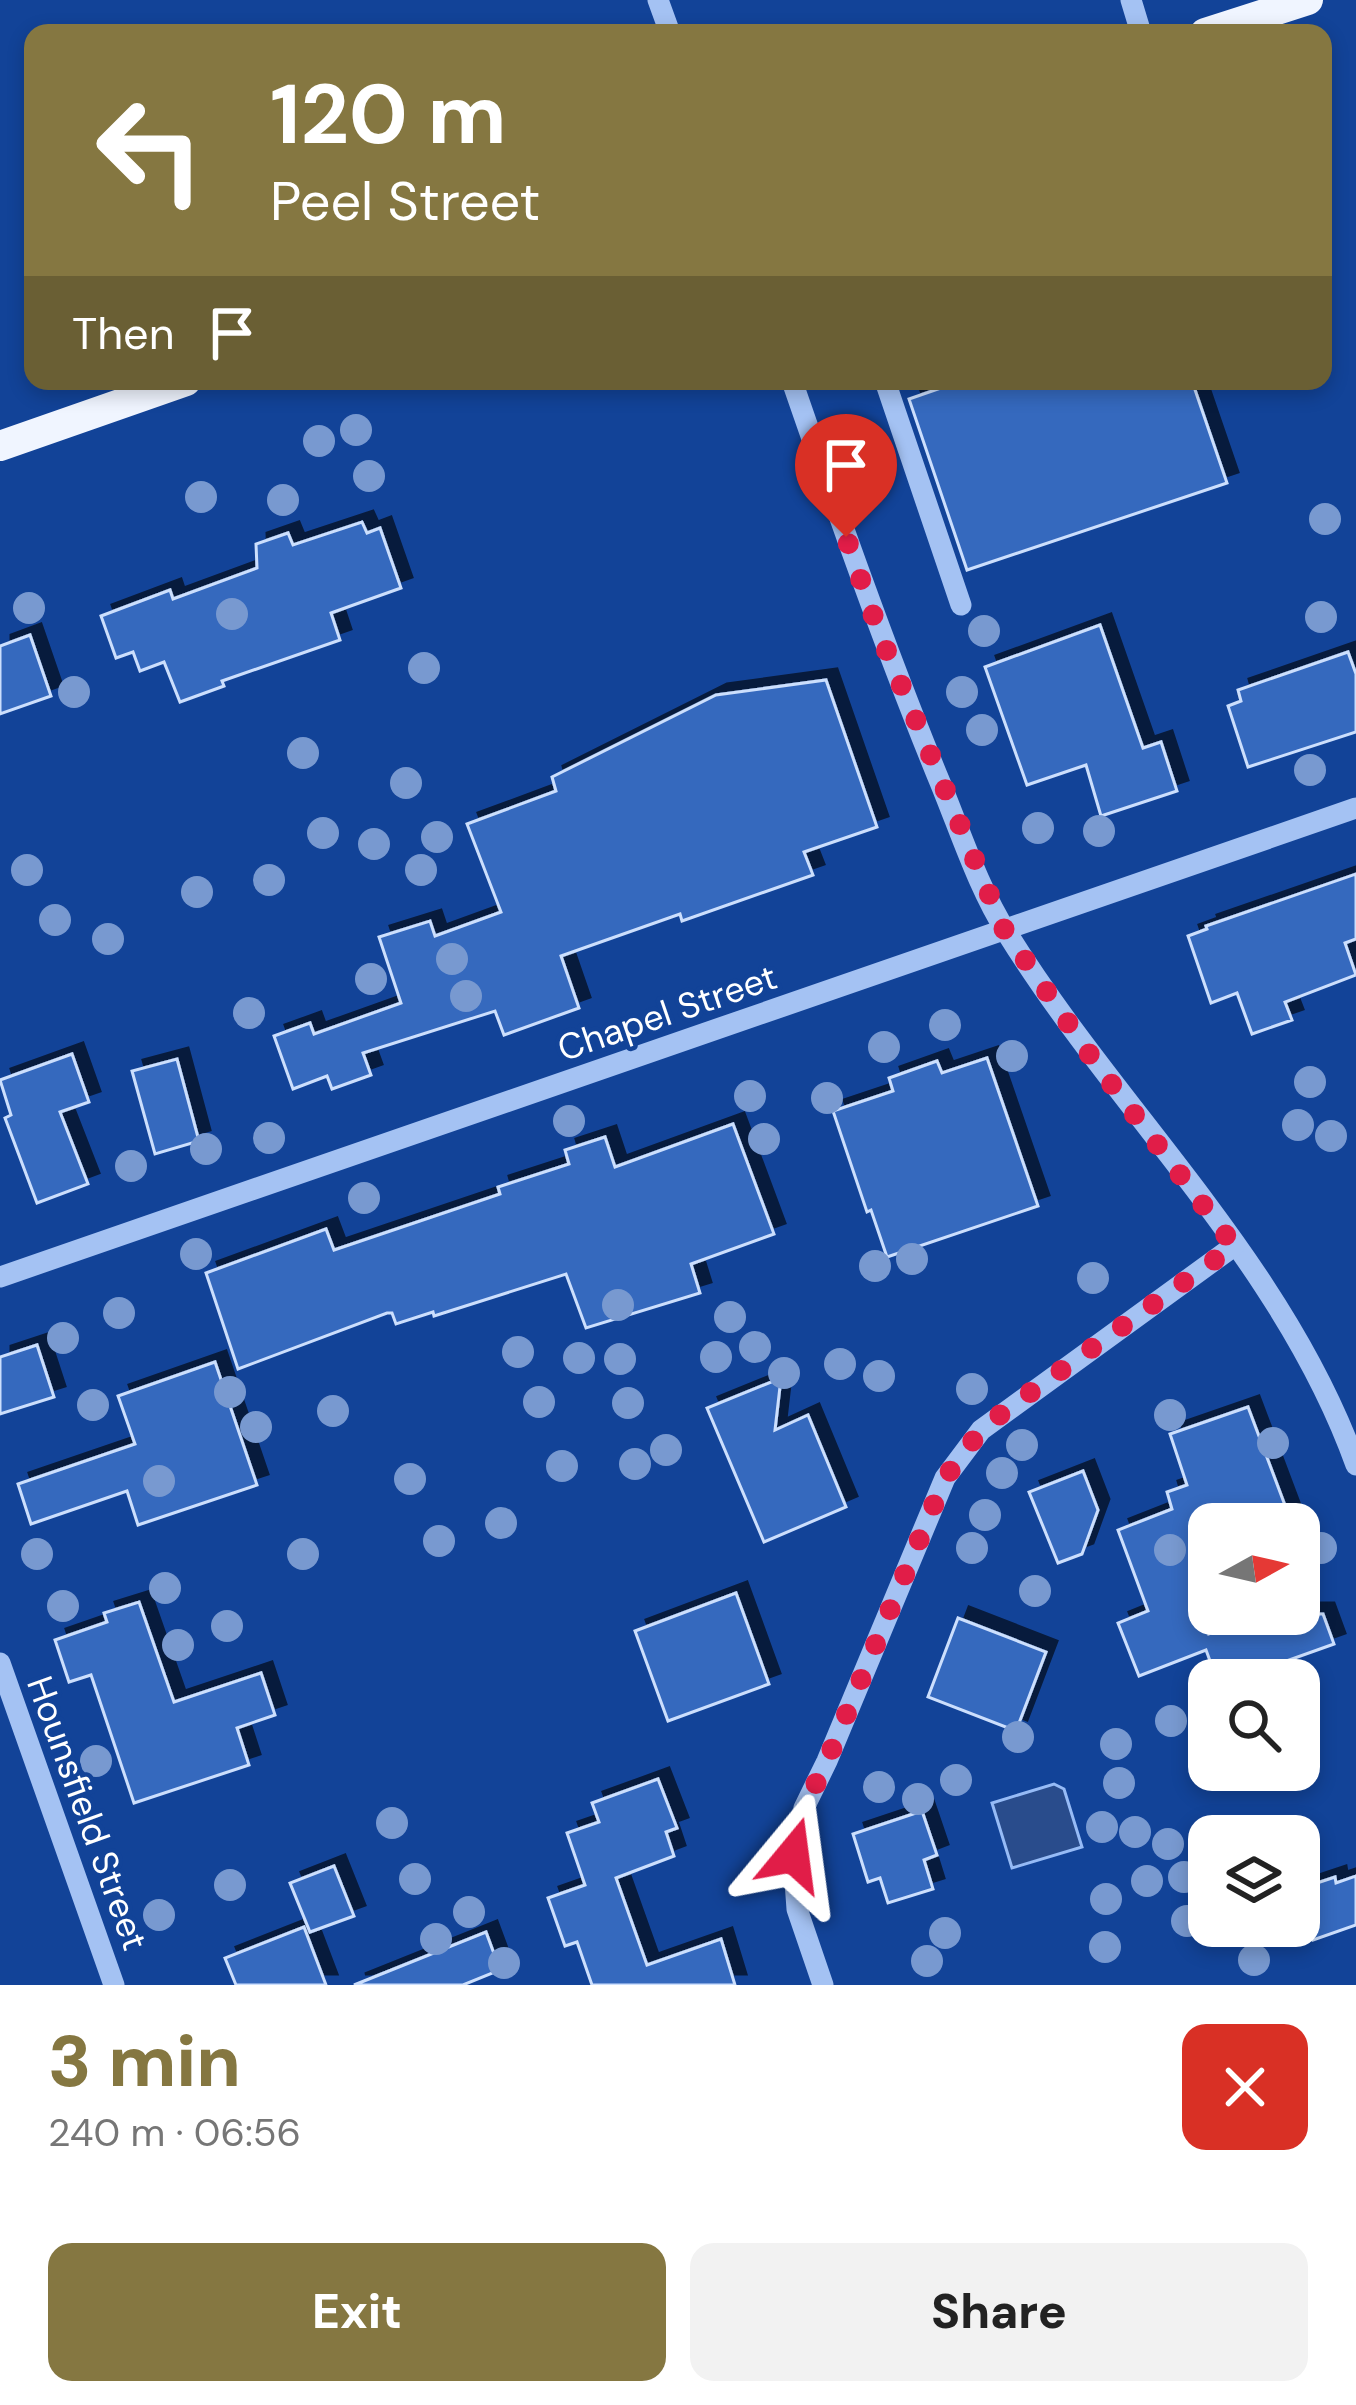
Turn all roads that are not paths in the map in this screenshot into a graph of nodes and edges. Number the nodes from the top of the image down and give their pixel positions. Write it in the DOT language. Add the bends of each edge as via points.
graph roads {
  1 [pos="1308,0"];
  2 [pos="1233,24"];
  3 [pos="160,390"];
  4 [pos="795,390"];
  5 [pos="888,390"];
  6 [pos="0,446"];
  7 [pos="961,605"];
  8 [pos="1356,808"];
  9 [pos="1004,929"];
  10 [pos="1234,1246"];
  11 [pos="0,1277"];
  12 [pos="1356,1465"];
  13 [pos="0,1664"];
  14 [pos="114,1985"];
  15 [pos="824,1985"];
  1 -- 2 [label="main road"];
  3 -- 6 [label="main road"];
  4 -- 9 [label="street" via="880,635"];
  5 -- 7 [label="street"];
  8 -- 9 [label="street, Chapel Street"];
  9 -- 10 [label="street"];
  9 -- 11 [label="street, Chapel Street"];
  10 -- 12 [label="street" via="1286,1316"];
  10 -- 15 [label="street" via="981,1430 945,1478 798,1831 796,1909"];
  13 -- 14 [label="street, Hounsfield Street"];
}
